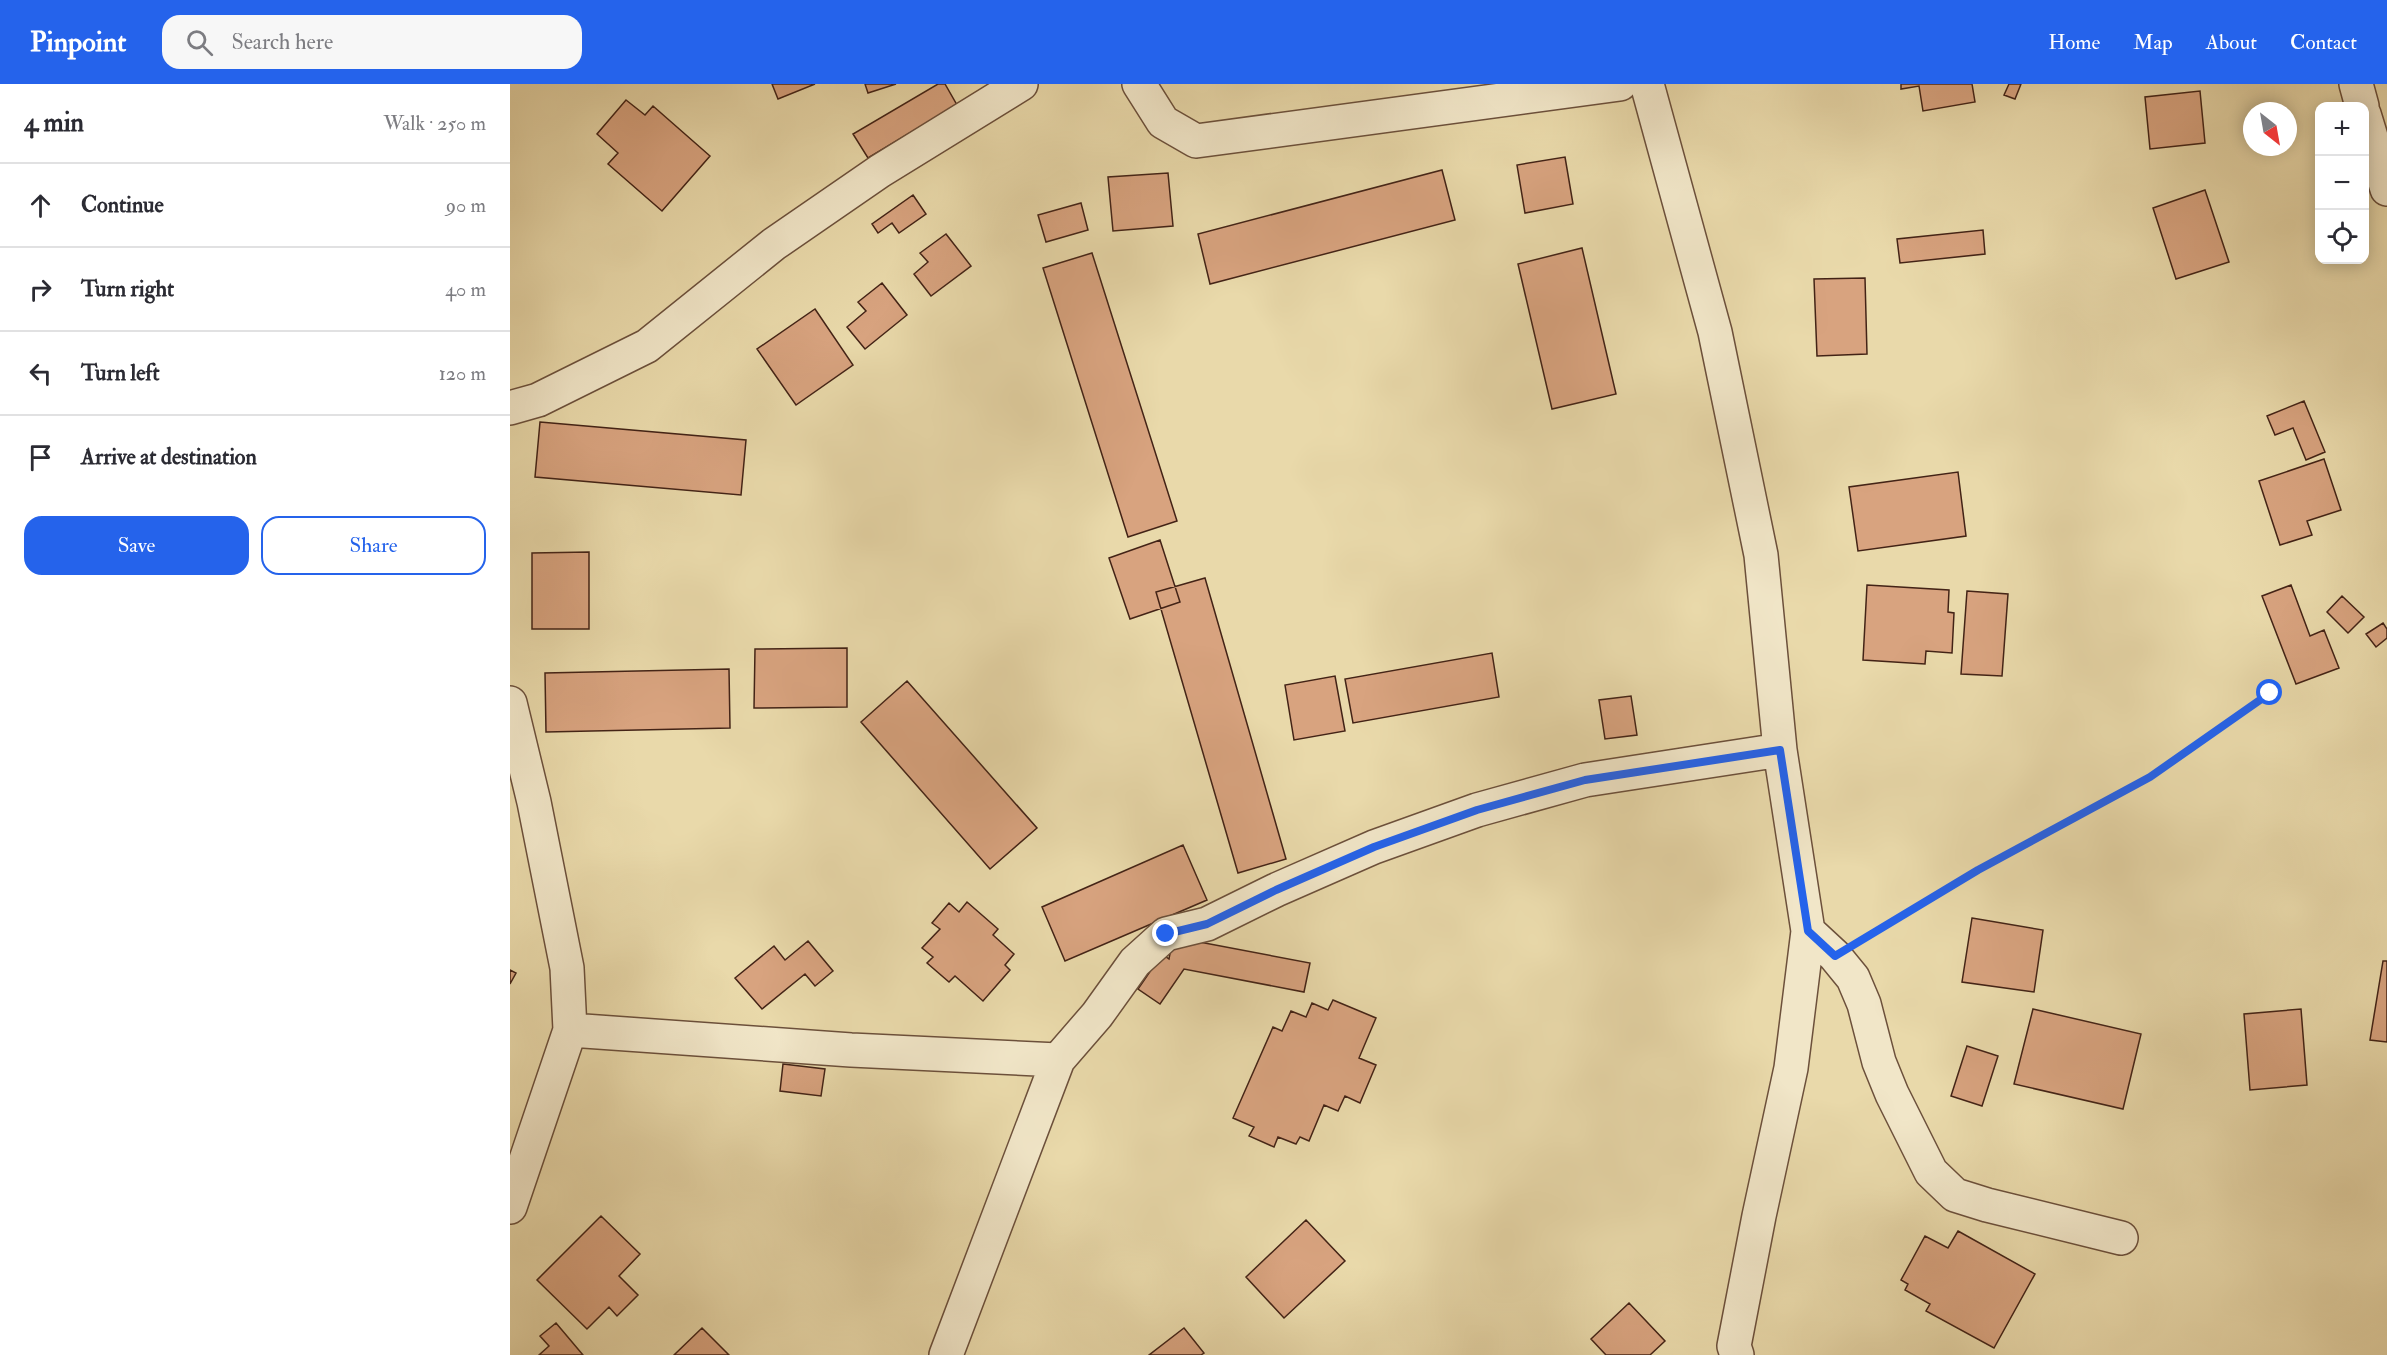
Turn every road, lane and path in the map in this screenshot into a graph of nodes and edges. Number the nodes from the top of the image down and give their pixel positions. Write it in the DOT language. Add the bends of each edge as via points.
graph roads {
  1 [pos="1022,84"];
  2 [pos="1139,84"];
  3 [pos="1620,84"];
  4 [pos="1647,84"];
  5 [pos="2356,84"];
  6 [pos="2361,102"];
  7 [pos="2369,130"];
  8 [pos="2387,189"];
  9 [pos="510,408"];
  10 [pos="2270,693"];
  11 [pos="510,703"];
  12 [pos="1780,750"];
  13 [pos="1808,931"];
  14 [pos="1835,956"];
  15 [pos="570,1030"];
  16 [pos="1058,1060"];
  17 [pos="510,1207"];
  18 [pos="2121,1238"];
  19 [pos="946,1355"];
  20 [pos="1737,1355"];
  1 -- 9 [label="street" via="880,171 774,244 647,346 538,400"];
  2 -- 3 [label="street" via="1163,122 1196,141"];
  4 -- 12 [label="street" via="1715,332 1761,555"];
  5 -- 6 [label="street"];
  7 -- 8 [label="street"];
  10 -- 14 [label="path" via="2150,777 1978,870"];
  11 -- 15 [label="street" via="567,968"];
  12 -- 13 [label="street"];
  12 -- 16 [label="street" via="1585,780 1477,810 1374,847 1207,924 1166,934 1135,962"];
  13 -- 14 [label="street"];
  13 -- 20 [label="street" via="1791,1068 1736,1335"];
  14 -- 18 [label="street" via="1853,978 1892,1094 1931,1172 1955,1195"];
  15 -- 16 [label="street"];
  15 -- 17 [label="street"];
  16 -- 19 [label="street"];
}
